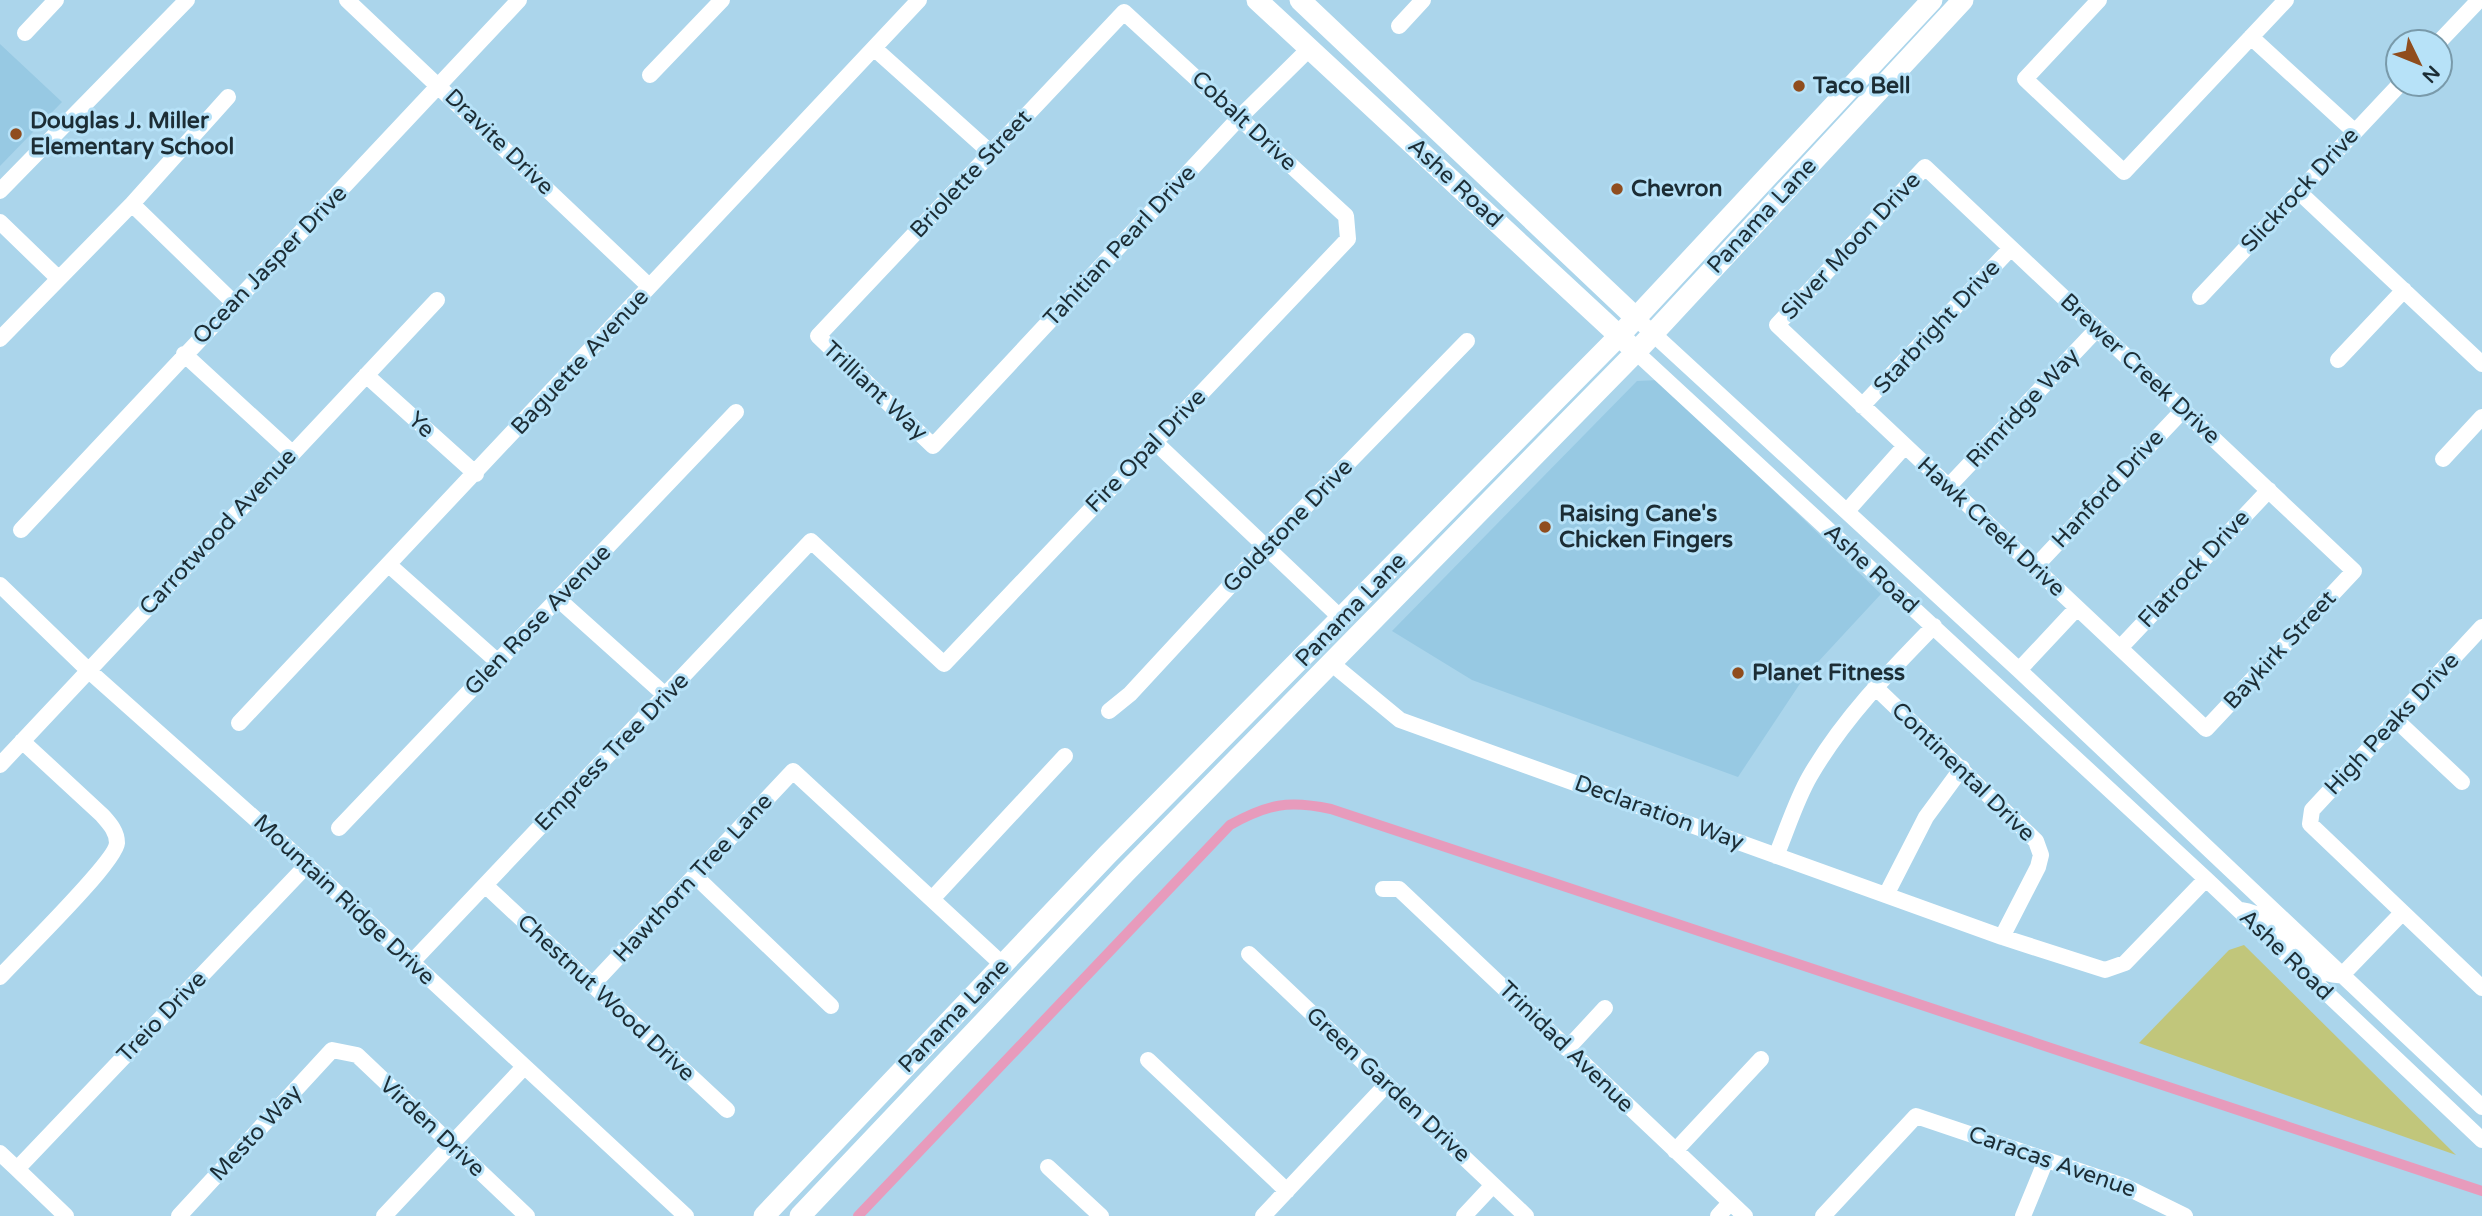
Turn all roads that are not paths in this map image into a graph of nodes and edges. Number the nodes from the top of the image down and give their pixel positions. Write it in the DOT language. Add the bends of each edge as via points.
graph roads {
  1 [pos="56,0"];
  2 [pos="187,0"];
  3 [pos="347,0"];
  4 [pos="519,0"];
  5 [pos="722,0"];
  6 [pos="919,0"];
  7 [pos="1257,0"];
  8 [pos="1300,0"];
  9 [pos="1423,0"];
  10 [pos="1932,0"];
  11 [pos="1963,0"];
  12 [pos="2099,0"];
  13 [pos="2286,0"];
  14 [pos="2479,0"];
  15 [pos="1124,12"];
  16 [pos="1399,26"];
  17 [pos="2452,28"];
  18 [pos="25,33"];
  19 [pos="2251,37"];
  20 [pos="875,49"];
  21 [pos="1309,49"];
  22 [pos="650,75"];
  23 [pos="439,86"];
  24 [pos="228,97"];
  25 [pos="2387,98"];
  26 [pos="1407,103"];
  27 [pos="1240,117"];
  28 [pos="1389,121"];
  29 [pos="2355,132"];
  30 [pos="991,153"];
  31 [pos="1925,167"];
  32 [pos="1489,178"];
  33 [pos="0,191"];
  34 [pos="2299,192"];
  35 [pos="132,204"];
  36 [pos="0,222"];
  37 [pos="1348,239"];
  38 [pos="2011,248"];
  39 [pos="58,278"];
  40 [pos="649,286"];
  41 [pos="2404,290"];
  42 [pos="2200,297"];
  43 [pos="437,300"];
  44 [pos="235,304"];
  45 [pos="1636,318"];
  46 [pos="1777,325"];
  47 [pos="2097,329"];
  48 [pos="1653,332"];
  49 [pos="818,336"];
  50 [pos="1619,336"];
  51 [pos="0,339"];
  52 [pos="1467,341"];
  53 [pos="1636,352"];
  54 [pos="184,354"];
  55 [pos="2338,360"];
  56 [pos="2482,364"];
  57 [pos="366,375"];
  58 [pos="1863,406"];
  59 [pos="2183,410"];
  60 [pos="736,412"];
  61 [pos="2482,417"];
  62 [pos="1155,442"];
  63 [pos="933,446"];
  64 [pos="1905,446"];
  65 [pos="292,453"];
  66 [pos="2443,458"];
  67 [pos="476,474"];
  68 [pos="1948,487"];
  69 [pos="2269,490"];
  70 [pos="1847,511"];
  71 [pos="21,530"];
  72 [pos="811,541"];
  73 [pos="1266,547"];
  74 [pos="389,565"];
  75 [pos="2034,568"];
  76 [pos="2354,571"];
  77 [pos="0,585"];
  78 [pos="558,598"];
  79 [pos="2077,608"];
  80 [pos="1342,619"];
  81 [pos="1934,626"];
  82 [pos="2482,627"];
  83 [pos="2120,648"];
  84 [pos="498,662"];
  85 [pos="1331,663"];
  86 [pos="88,670"];
  87 [pos="2019,670"];
  88 [pos="1875,687"];
  89 [pos="665,695"];
  90 [pos="1109,711"];
  91 [pos="2395,719"];
  92 [pos="239,723"];
  93 [pos="2206,729"];
  94 [pos="22,741"];
  95 [pos="1065,756"];
  96 [pos="0,765"];
  97 [pos="1962,768"];
  98 [pos="2462,782"];
  99 [pos="340,828"];
  100 [pos="1776,856"];
  101 [pos="307,865"];
  102 [pos="695,876"];
  103 [pos="2206,879"];
  104 [pos="485,885"];
  105 [pos="1383,889"];
  106 [pos="1886,895"];
  107 [pos="932,899"];
  108 [pos="2238,909"];
  109 [pos="2402,913"];
  110 [pos="2002,937"];
  111 [pos="1249,954"];
  112 [pos="412,962"];
  113 [pos="1003,965"];
  114 [pos="2342,975"];
  115 [pos="0,977"];
  116 [pos="2480,981"];
  117 [pos="592,985"];
  118 [pos="831,1006"];
  119 [pos="1605,1008"];
  120 [pos="965,1042"];
  121 [pos="1567,1049"];
  122 [pos="332,1050"];
  123 [pos="1761,1059"];
  124 [pos="1149,1060"];
  125 [pos="524,1067"];
  126 [pos="1387,1084"];
  127 [pos="2482,1107"];
  128 [pos="727,1110"];
  129 [pos="2482,1140"];
  130 [pos="451,1146"];
  131 [pos="1675,1151"];
  132 [pos="0,1153"];
  133 [pos="2046,1160"];
  134 [pos="1048,1167"];
  135 [pos="17,1169"];
  136 [pos="1493,1185"];
  137 [pos="1287,1191"];
  138 [pos="1730,1203"];
  139 [pos="66,1216"];
  140 [pos="179,1216"];
  141 [pos="384,1216"];
  142 [pos="527,1216"];
  143 [pos="686,1216"];
  144 [pos="764,1216"];
  145 [pos="800,1216"];
  146 [pos="1101,1216"];
  147 [pos="1263,1216"];
  148 [pos="1464,1216"];
  149 [pos="1527,1216"];
  150 [pos="1718,1216"];
  151 [pos="1745,1216"];
  152 [pos="1823,1216"];
  153 [pos="2023,1216"];
  154 [pos="2185,1216"];
  1 -- 18 [label="street"];
  2 -- 33 [label="street"];
  3 -- 23 [label="street, Dravite Drive"];
  4 -- 23 [label="street, Ocean Jasper Drive"];
  5 -- 22 [label="street"];
  6 -- 20 [label="street, Baguette Avenue"];
  7 -- 21 [label="main road, Ashe Road"];
  8 -- 26 [label="main road, Ashe Road"];
  9 -- 16 [label="street"];
  10 -- 45 [label="main road, Panama Lane"];
  11 -- 48 [label="main road, Panama Lane"];
  12 -- 19 [label="street" via="2025,79 2124,172"];
  13 -- 19 [label="street"];
  14 -- 17 [label="street"];
  15 -- 27 [label="street, Cobalt Drive"];
  15 -- 30 [label="street, Briolette Street"];
  19 -- 29 [label="street"];
  20 -- 30 [label="street"];
  20 -- 40 [label="street, Baguette Avenue"];
  21 -- 26 [label="main road" via="1334,48 1388,96"];
  21 -- 27 [label="street, Tahitian Pearl Drive"];
  21 -- 28 [label="main road, Ashe Road"];
  23 -- 40 [label="street, Dravite Drive"];
  23 -- 44 [label="street, Ocean Jasper Drive"];
  24 -- 35 [label="street"];
  25 -- 29 [label="street, Slickrock Drive"];
  26 -- 32 [label="main road, Ashe Road"];
  27 -- 37 [label="street, Cobalt Drive" via="1346,216"];
  27 -- 63 [label="street, Tahitian Pearl Drive"];
  28 -- 32 [label="main road" via="1413,124 1471,175"];
  28 -- 50 [label="main road, Ashe Road"];
  29 -- 34 [label="street, Slickrock Drive"];
  30 -- 49 [label="street, Briolette Street"];
  31 -- 38 [label="street, Brewer Creek Drive"];
  31 -- 46 [label="street, Silver Moon Drive"];
  32 -- 45 [label="main road, Ashe Road"];
  34 -- 41 [label="street"];
  34 -- 42 [label="street, Slickrock Drive"];
  35 -- 39 [label="street"];
  35 -- 44 [label="street"];
  36 -- 39 [label="street"];
  37 -- 62 [label="street, Fire Opal Drive"];
  38 -- 47 [label="street, Brewer Creek Drive"];
  38 -- 58 [label="street, Starbright Drive"];
  39 -- 51 [label="street"];
  40 -- 67 [label="street, Baguette Avenue"];
  41 -- 55 [label="street"];
  41 -- 56 [label="street"];
  43 -- 57 [label="street, Carrotwood Avenue"];
  44 -- 54 [label="street, Ocean Jasper Drive"];
  45 -- 48 [label="street, Ashe Road"];
  45 -- 50 [label="main road, Panama Lane"];
  46 -- 58 [label="street, Hawk Creek Drive"];
  47 -- 59 [label="street, Brewer Creek Drive"];
  47 -- 68 [label="street, Rimridge Way"];
  48 -- 53 [label="main road, Panama Lane"];
  48 -- 70 [label="street, Ashe Road"];
  49 -- 63 [label="street, Trilliant Way"];
  50 -- 53 [label="main road, Ashe Road"];
  50 -- 80 [label="main road, Panama Lane"];
  52 -- 73 [label="street, Goldstone Drive"];
  53 -- 81 [label="street, Ashe Road"];
  53 -- 85 [label="main road, Panama Lane"];
  54 -- 65 [label="street"];
  54 -- 71 [label="street, Ocean Jasper Drive"];
  57 -- 65 [label="street, Carrotwood Avenue"];
  57 -- 67 [label="street, Ye"];
  58 -- 64 [label="street, Hawk Creek Drive"];
  59 -- 69 [label="street, Brewer Creek Drive"];
  59 -- 75 [label="street, Hanford Drive"];
  60 -- 78 [label="street, Glen Rose Avenue"];
  61 -- 66 [label="street"];
  62 -- 72 [label="street, Fire Opal Drive" via="944,664"];
  62 -- 73 [label="street"];
  64 -- 68 [label="street, Hawk Creek Drive"];
  64 -- 70 [label="street"];
  65 -- 86 [label="street, Carrotwood Avenue"];
  67 -- 74 [label="street, Baguette Avenue"];
  68 -- 75 [label="street, Hawk Creek Drive"];
  69 -- 76 [label="street, Brewer Creek Drive"];
  69 -- 83 [label="street, Flatrock Drive"];
  70 -- 87 [label="street, Ashe Road"];
  72 -- 89 [label="street, Empress Tree Drive"];
  73 -- 80 [label="street"];
  73 -- 90 [label="street, Goldstone Drive" via="1138,687"];
  74 -- 84 [label="street"];
  74 -- 92 [label="street, Baguette Avenue"];
  75 -- 79 [label="street, Hawk Creek Drive"];
  76 -- 93 [label="street, Baykirk Street"];
  77 -- 86 [label="street, Mountain Ridge Drive"];
  78 -- 84 [label="street, Glen Rose Avenue"];
  78 -- 89 [label="street"];
  79 -- 83 [label="street, Hawk Creek Drive"];
  79 -- 87 [label="street"];
  80 -- 85 [label="main road"];
  80 -- 113 [label="main road, Panama Lane"];
  81 -- 88 [label="street"];
  81 -- 103 [label="street, Ashe Road"];
  82 -- 91 [label="street, High Peaks Drive"];
  83 -- 93 [label="street, Hawk Creek Drive"];
  84 -- 99 [label="street, Glen Rose Avenue"];
  85 -- 100 [label="street, Declaration Way" via="1400,720"];
  85 -- 120 [label="main road, Panama Lane"];
  86 -- 94 [label="street, Carrotwood Avenue"];
  86 -- 101 [label="street, Mountain Ridge Drive"];
  87 -- 114 [label="street, Ashe Road"];
  88 -- 97 [label="street, Continental Drive"];
  88 -- 100 [label="street" via="1809,778"];
  89 -- 104 [label="street, Empress Tree Drive"];
  91 -- 98 [label="street"];
  91 -- 109 [label="street, High Peaks Drive" via="2312,810 2310,824"];
  94 -- 96 [label="street, Carrotwood Avenue"];
  94 -- 115 [label="street" via="102,815 113,828 117,843 112,856"];
  95 -- 107 [label="street"];
  97 -- 106 [label="street" via="1926,817"];
  97 -- 110 [label="street, Continental Drive" via="2036,841 2041,855"];
  100 -- 106 [label="street, Declaration Way"];
  101 -- 112 [label="street, Mountain Ridge Drive"];
  101 -- 135 [label="street, Treio Drive"];
  102 -- 107 [label="street, Hawthorn Tree Lane" via="793,771"];
  102 -- 117 [label="street, Hawthorn Tree Lane"];
  102 -- 118 [label="street"];
  103 -- 108 [label="street, Ashe Road"];
  103 -- 110 [label="street, Declaration Way" via="2125,962 2105,970"];
  104 -- 112 [label="street, Empress Tree Drive"];
  104 -- 117 [label="street, Chestnut Wood Drive"];
  105 -- 121 [label="street, Trinidad Avenue" via="1399,888"];
  106 -- 110 [label="street, Declaration Way"];
  107 -- 113 [label="street"];
  108 -- 114 [label="street" via="2259,915 2324,972"];
  108 -- 129 [label="street, Ashe Road"];
  109 -- 114 [label="street"];
  109 -- 116 [label="street"];
  111 -- 126 [label="street, Green Garden Drive"];
  112 -- 125 [label="street, Mountain Ridge Drive"];
  113 -- 120 [label="main road" via="1004,983 963,1028"];
  113 -- 144 [label="main road, Panama Lane"];
  114 -- 127 [label="street, Ashe Road"];
  117 -- 128 [label="street, Chestnut Wood Drive"];
  119 -- 121 [label="street"];
  120 -- 145 [label="main road, Panama Lane"];
  121 -- 131 [label="street, Trinidad Avenue"];
  122 -- 130 [label="street, Virden Drive" via="357,1055"];
  122 -- 140 [label="street, Mesto Way"];
  123 -- 131 [label="street"];
  124 -- 137 [label="street"];
  125 -- 130 [label="street"];
  125 -- 143 [label="street, Mountain Ridge Drive"];
  126 -- 136 [label="street, Green Garden Drive"];
  126 -- 137 [label="street"];
  130 -- 141 [label="street"];
  130 -- 142 [label="street, Virden Drive"];
  131 -- 138 [label="street, Trinidad Avenue"];
  132 -- 135 [label="street"];
  133 -- 152 [label="street, Caracas Avenue" via="1916,1116"];
  133 -- 153 [label="street"];
  133 -- 154 [label="street, Caracas Avenue" via="2146,1194"];
  134 -- 146 [label="street"];
  135 -- 139 [label="street"];
  136 -- 148 [label="street"];
  136 -- 149 [label="street, Green Garden Drive"];
  137 -- 147 [label="street"];
  138 -- 150 [label="street"];
  138 -- 151 [label="street, Trinidad Avenue"];
}
